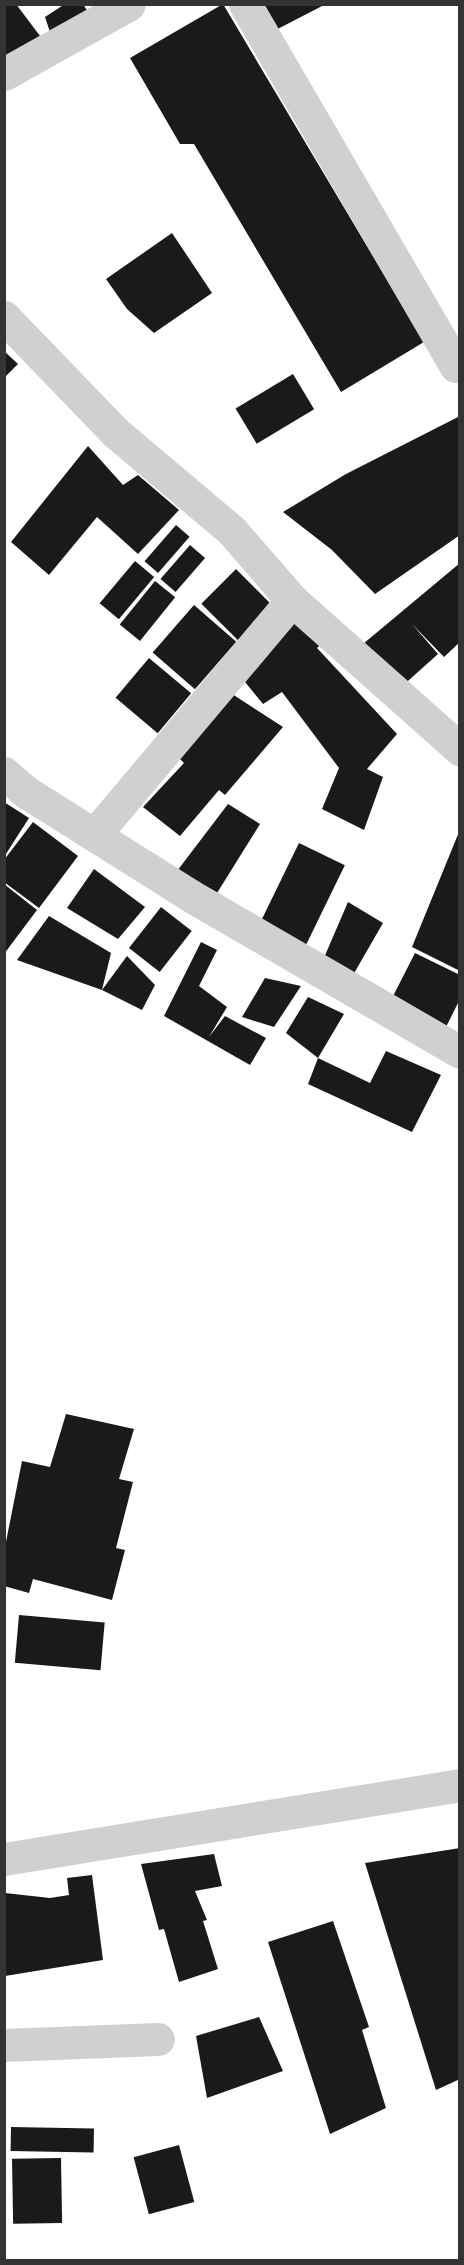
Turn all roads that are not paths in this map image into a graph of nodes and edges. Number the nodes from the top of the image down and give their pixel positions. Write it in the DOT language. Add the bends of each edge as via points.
graph roads {
  1 [pos="129,4"];
  2 [pos="245,4"];
  3 [pos="4,74"];
  4 [pos="4,317"];
  5 [pos="456,366"];
  6 [pos="292,600"];
  7 [pos="455,734"];
  8 [pos="4,773"];
  9 [pos="95,834"];
  10 [pos="459,1052"];
  11 [pos="459,1785"];
  12 [pos="4,1859"];
  13 [pos="158,2039"];
  14 [pos="4,2045"];
  1 -- 3 [label="street"];
  2 -- 5 [label="street"];
  4 -- 6 [label="street" via="115,432 232,531"];
  6 -- 7 [label="street"];
  6 -- 9 [label="street"];
  8 -- 9 [label="street" via="26,792"];
  9 -- 10 [label="street" via="191,896"];
  11 -- 12 [label="street"];
  13 -- 14 [label="street"];
}
